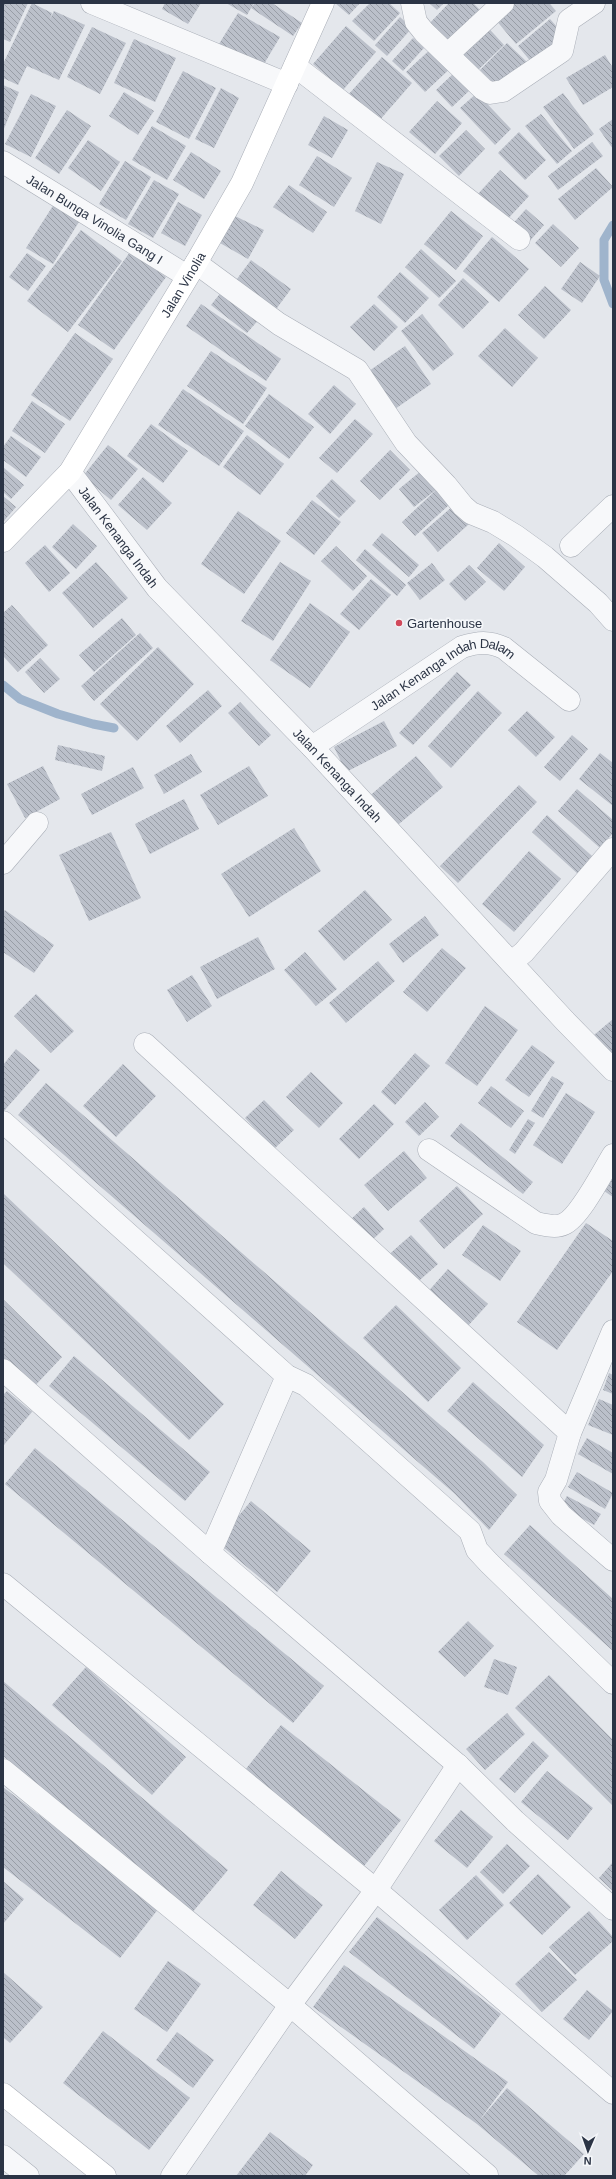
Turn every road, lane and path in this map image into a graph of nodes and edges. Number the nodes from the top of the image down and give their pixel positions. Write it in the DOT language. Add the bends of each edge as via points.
graph roads {
  1 [pos="92,3"];
  2 [pos="323,3"];
  3 [pos="412,3"];
  4 [pos="503,3"];
  5 [pos="594,3"];
  6 [pos="448,54"];
  7 [pos="291,75"];
  8 [pos="3,162"];
  9 [pos="519,239"];
  10 [pos="191,270"];
  11 [pos="70,472"];
  12 [pos="613,506"];
  13 [pos="3,541"];
  14 [pos="572,546"];
  15 [pos="613,620"];
  16 [pos="569,700"];
  17 [pos="312,746"];
  18 [pos="37,823"];
  19 [pos="613,849"];
  20 [pos="3,863"];
  21 [pos="512,962"];
  22 [pos="145,1044"];
  23 [pos="613,1070"];
  24 [pos="3,1122"];
  25 [pos="429,1150"];
  26 [pos="613,1156"];
  27 [pos="613,1331"];
  28 [pos="3,1370"];
  29 [pos="287,1376"];
  30 [pos="570,1433"];
  31 [pos="210,1553"];
  32 [pos="613,1560"];
  33 [pos="3,1584"];
  34 [pos="613,1683"];
  35 [pos="458,1766"];
  36 [pos="3,1770"];
  37 [pos="376,1890"];
  38 [pos="613,1909"];
  39 [pos="290,2005"];
  40 [pos="613,2093"];
  41 [pos="3,2094"];
  42 [pos="3,2156"];
  43 [pos="487,2175"];
  44 [pos="28,2176"];
  45 [pos="105,2176"];
  46 [pos="172,2176"];
  1 -- 7 [label="street"];
  2 -- 7 [label="street, Jalan Vinolia"];
  3 -- 6 [label="street" via="416,22"];
  4 -- 6 [label="street"];
  5 -- 6 [label="street" via="569,20 562,51 504,91 490,93 483,89"];
  7 -- 9 [label="street"];
  7 -- 10 [label="street, Jalan Vinolia" via="242,183"];
  8 -- 10 [label="street, Jalan Bunga Vinolia Gang I"];
  10 -- 11 [label="street, Jalan Vinolia"];
  10 -- 15 [label="street, Jalan Bunga Vinolia Gang I" via="357,370 406,442 471,514 492,522 545,557 598,603"];
  11 -- 13 [label="street, Jalan Vinolia"];
  11 -- 17 [label="street, Jalan Kenanga Indah" via="156,588"];
  12 -- 14 [label="street"];
  16 -- 17 [label="street, Jalan Kenanga Indah Dalam" via="504,648 492,643 478,642 462,648"];
  17 -- 21 [label="street, Jalan Kenanga Indah"];
  18 -- 20 [label="street"];
  19 -- 21 [label="street" via="524,952"];
  21 -- 23 [label="street, Jalan Kenanga Indah"];
  22 -- 30 [label="street"];
  24 -- 29 [label="street"];
  25 -- 26 [label="street" via="536,1223 551,1226 564,1224 577,1214"];
  27 -- 30 [label="street"];
  28 -- 31 [label="street"];
  29 -- 31 [label="street"];
  29 -- 34 [label="street" via="306,1385 470,1531 477,1550 489,1563"];
  30 -- 32 [label="street" via="556,1480 549,1492 550,1501 561,1515"];
  31 -- 35 [label="street"];
  33 -- 37 [label="street"];
  35 -- 37 [label="street"];
  35 -- 38 [label="street"];
  36 -- 39 [label="street"];
  37 -- 39 [label="street"];
  37 -- 40 [label="street"];
  39 -- 43 [label="street"];
  39 -- 46 [label="street"];
  41 -- 45 [label="street"];
  42 -- 44 [label="street"];
}
